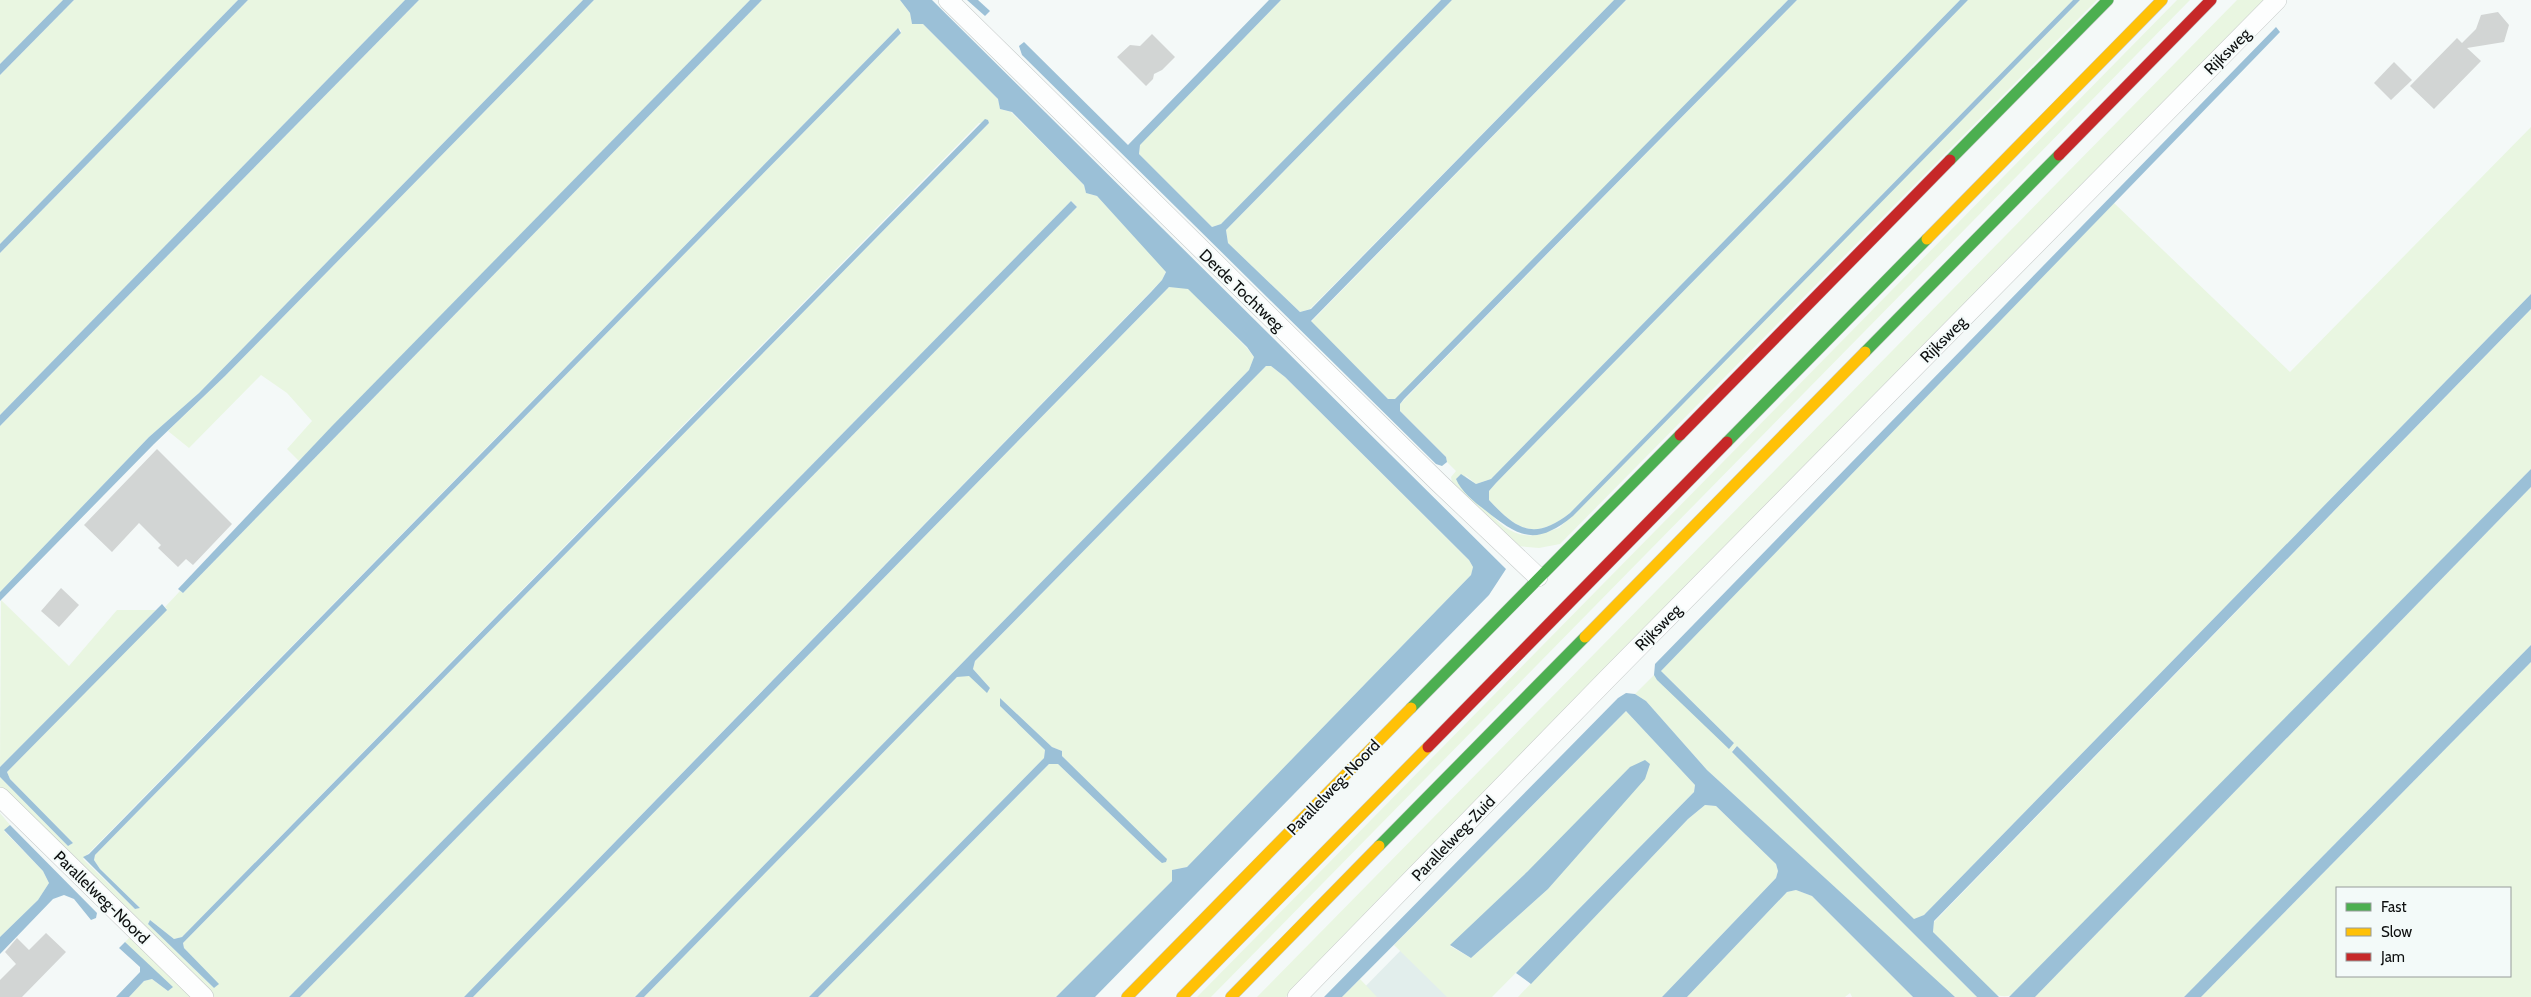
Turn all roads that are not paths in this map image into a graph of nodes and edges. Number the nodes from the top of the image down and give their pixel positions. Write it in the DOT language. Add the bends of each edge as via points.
graph roads {
  1 [pos="948,0"];
  2 [pos="2108,0"];
  3 [pos="2162,0"];
  4 [pos="2211,0"];
  5 [pos="2277,0"];
  6 [pos="1538,577"];
  7 [pos="1608,678"];
  8 [pos="0,797"];
  9 [pos="204,997"];
  10 [pos="1127,997"];
  11 [pos="1182,997"];
  12 [pos="1231,997"];
  13 [pos="1297,997"];
  1 -- 6 [label="street, Derde Tochtweg"];
  2 -- 6 [label="main road"];
  3 -- 11 [label="main road"];
  4 -- 12 [label="main road"];
  5 -- 7 [label="street, Rijksweg"];
  6 -- 10 [label="main road, Parallelweg-Noord"];
  7 -- 13 [label="street, Parallelweg-Zuid"];
  8 -- 9 [label="street, Parallelweg-Noord"];
}
